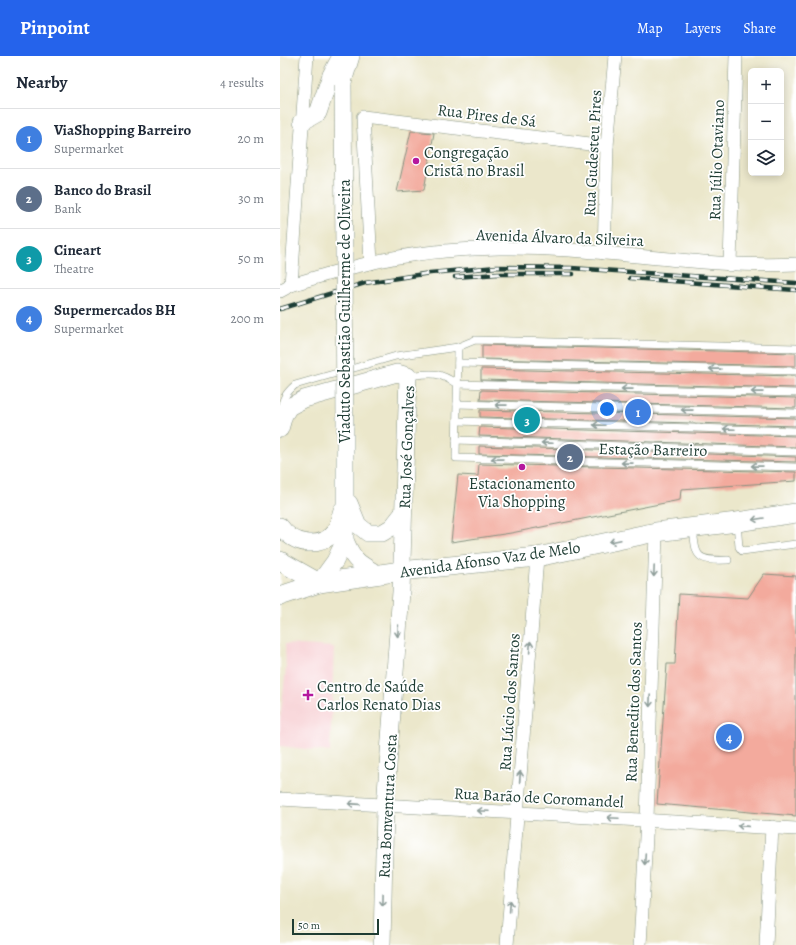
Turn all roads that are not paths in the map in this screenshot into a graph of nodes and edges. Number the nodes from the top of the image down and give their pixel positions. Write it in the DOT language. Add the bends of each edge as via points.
graph roads {
  1 [pos="307,56"];
  2 [pos="341,56"];
  3 [pos="351,56"];
  4 [pos="615,56"];
  5 [pos="736,56"];
  6 [pos="343,84"];
  7 [pos="302,122"];
  8 [pos="607,146"];
  9 [pos="604,253"];
  10 [pos="371,262"];
  11 [pos="796,264"];
  12 [pos="730,265"];
  13 [pos="285,288"];
  14 [pos="458,347"];
  15 [pos="796,348"];
  16 [pos="458,363"];
  17 [pos="796,371"];
  18 [pos="408,376"];
  19 [pos="457,384"];
  20 [pos="796,393"];
  21 [pos="457,404"];
  22 [pos="796,413"];
  23 [pos="457,421"];
  24 [pos="280,428"];
  25 [pos="796,431"];
  26 [pos="456,440"];
  27 [pos="796,452"];
  28 [pos="796,467"];
  29 [pos="346,497"];
  30 [pos="403,513"];
  31 [pos="796,513"];
  32 [pos="737,522"];
  33 [pos="280,526"];
  34 [pos="693,527"];
  35 [pos="656,532"];
  36 [pos="345,540"];
  37 [pos="794,545"];
  38 [pos="537,556"];
  39 [pos="728,560"];
  40 [pos="280,561"];
  41 [pos="401,571"];
  42 [pos="380,575"];
  43 [pos="319,583"];
  44 [pos="280,596"];
  45 [pos="280,799"];
  46 [pos="384,806"];
  47 [pos="517,813"];
  48 [pos="647,820"];
  49 [pos="772,827"];
  50 [pos="796,829"];
  51 [pos="382,945"];
  52 [pos="507,945"];
  53 [pos="640,945"];
  54 [pos="766,945"];
  1 -- 7 [label="street"];
  2 -- 6 [label="street, Viaduto Sebastião Guilherme de Oliveira"];
  2 -- 7 [label="street" via="331,75 318,113"];
  3 -- 6 [label="street, Viaduto Sebastião Guilherme de Oliveira"];
  4 -- 8 [label="street, Rua Gudesteu Pires"];
  5 -- 12 [label="street, Rua Júlio Otaviano"];
  6 -- 29 [label="street, Viaduto Sebastião Guilherme de Oliveira, bridge"];
  7 -- 13 [label="street"];
  8 -- 9 [label="street, Rua Gudesteu Pires"];
  8 -- 10 [label="street, Rua Pires de Sá" via="363,117"];
  9 -- 10 [label="street, Avenida Álvaro da Silveira" via="500,248 438,252"];
  9 -- 12 [label="street, Avenida Álvaro da Silveira"];
  10 -- 13 [label="street, Avenida Álvaro da Silveira"];
  11 -- 12 [label="street, Avenida Álvaro da Silveira"];
  14 -- 15 [label="lane" via="475,340"];
  14 -- 16 [label="lane, Estação Barreiro"];
  14 -- 24 [label="lane" via="396,356 295,385 282,400"];
  17 -- 16 [label="lane, one-way"];
  16 -- 19 [label="lane, Estação Barreiro"];
  18 -- 19 [label="lane" via="443,374"];
  18 -- 24 [label="street, Rua José Gonçalves" via="397,372 304,399 289,407"];
  18 -- 30 [label="street, Rua José Gonçalves"];
  20 -- 19 [label="lane, one-way"];
  19 -- 21 [label="lane, Estação Barreiro"];
  22 -- 21 [label="lane, one-way"];
  21 -- 23 [label="lane, Estação Barreiro"];
  25 -- 23 [label="lane, Estação Barreiro, one-way"];
  23 -- 26 [label="lane, Estação Barreiro"];
  27 -- 26 [label="lane, Estação Barreiro, one-way"];
  28 -- 26 [label="lane, Estação Barreiro, one-way" via="456,458"];
  29 -- 30 [label="street" via="358,525 368,533 382,533 392,527"];
  29 -- 33 [label="street" via="335,530 325,540 311,544 297,542 285,534"];
  29 -- 36 [label="street, Viaduto Sebastião Guilherme de Oliveira"];
  30 -- 41 [label="street, Rua José Gonçalves"];
  31 -- 32 [label="main road, Avenida Afonso Vaz de Melo, one-way"];
  32 -- 34 [label="main road, Avenida Afonso Vaz de Melo"];
  32 -- 37 [label="lane" via="738,543 742,551"];
  34 -- 35 [label="main road, Avenida Afonso Vaz de Melo"];
  34 -- 39 [label="lane" via="695,552 701,558 710,561"];
  35 -- 38 [label="main road, Avenida Afonso Vaz de Melo, one-way"];
  35 -- 48 [label="street, Rua Benedito dos Santos, one-way"];
  36 -- 42 [label="street, Viaduto Sebastião Guilherme de Oliveira" via="351,555 359,563"];
  36 -- 43 [label="street, Viaduto Sebastião Guilherme de Oliveira"];
  38 -- 41 [label="main road, Avenida Afonso Vaz de Melo"];
  47 -- 38 [label="street, Rua Lúcio dos Santos, one-way"];
  40 -- 43 [label="main road"];
  41 -- 42 [label="main road, Avenida Afonso Vaz de Melo"];
  41 -- 46 [label="street, Rua Bonventura Costa, one-way"];
  42 -- 43 [label="main road, Avenida Afonso Vaz de Melo"];
  43 -- 44 [label="main road, Avenida Afonso Vaz de Melo"];
  46 -- 45 [label="street, Rua Barão de Coromandel, one-way"];
  47 -- 46 [label="street, Rua Barão de Coromandel, one-way"];
  46 -- 51 [label="street, Rua Bonventura Costa, one-way"];
  48 -- 47 [label="street, Rua Barão de Coromandel, one-way"];
  52 -- 47 [label="street, Rua Lúcio dos Santos, one-way"];
  49 -- 48 [label="street, Rua Barão de Coromandel, one-way"];
  48 -- 53 [label="street, Rua Benedito dos Santos, one-way"];
  49 -- 50 [label="street, Rua Barão de Coromandel"];
  49 -- 54 [label="street"];
}
